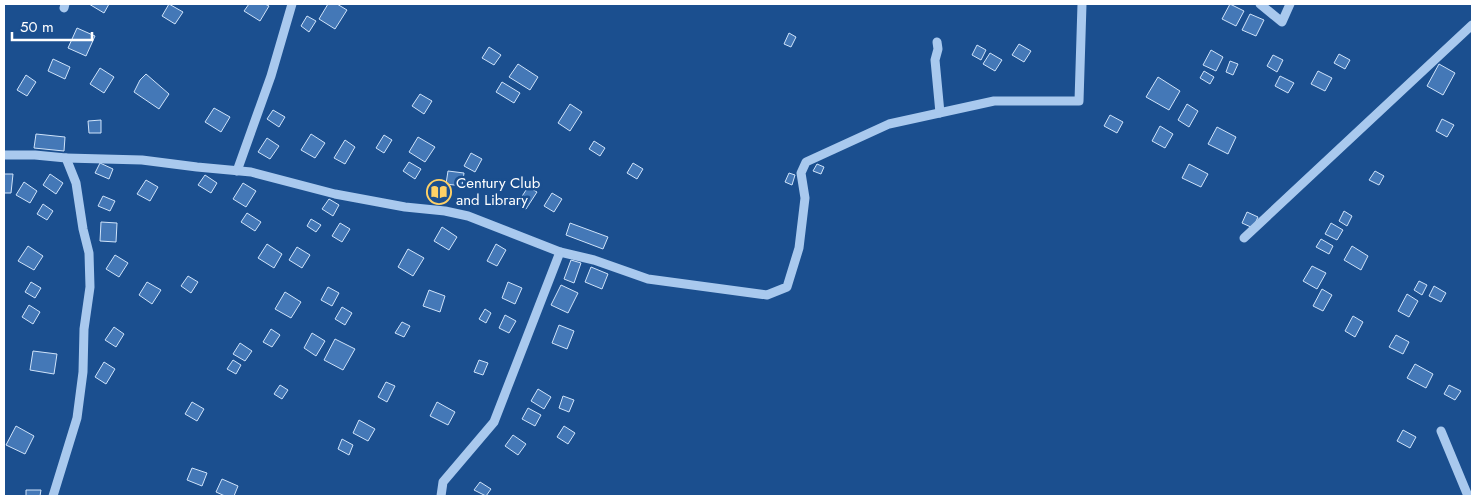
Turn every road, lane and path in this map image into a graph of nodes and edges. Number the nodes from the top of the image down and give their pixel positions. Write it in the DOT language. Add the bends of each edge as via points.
graph roads {
  1 [pos="292,4"];
  2 [pos="1082,4"];
  3 [pos="1260,4"];
  4 [pos="1290,4"];
  5 [pos="1472,25"];
  6 [pos="937,42"];
  7 [pos="940,113"];
  8 [pos="4,155"];
  9 [pos="66,158"];
  10 [pos="237,171"];
  11 [pos="1244,238"];
  12 [pos="560,252"];
  13 [pos="1441,431"];
  14 [pos="52,496"];
  15 [pos="441,496"];
  16 [pos="1468,496"];
  1 -- 10 [label="street" via="271,76"];
  2 -- 7 [label="street" via="1079,101 994,101"];
  3 -- 4 [label="street" via="1282,22"];
  5 -- 11 [label="street"];
  6 -- 7 [label="street" via="935,60"];
  7 -- 12 [label="street" via="889,124 806,162 801,173 805,198 799,248 787,287 767,295 648,279"];
  8 -- 9 [label="street"];
  9 -- 10 [label="street" via="142,160"];
  9 -- 14 [label="street" via="76,183 89,253 90,287 77,418"];
  10 -- 12 [label="street" via="335,194 468,216"];
  12 -- 15 [label="street" via="494,422 443,482"];
  13 -- 16 [label="street"];
}
